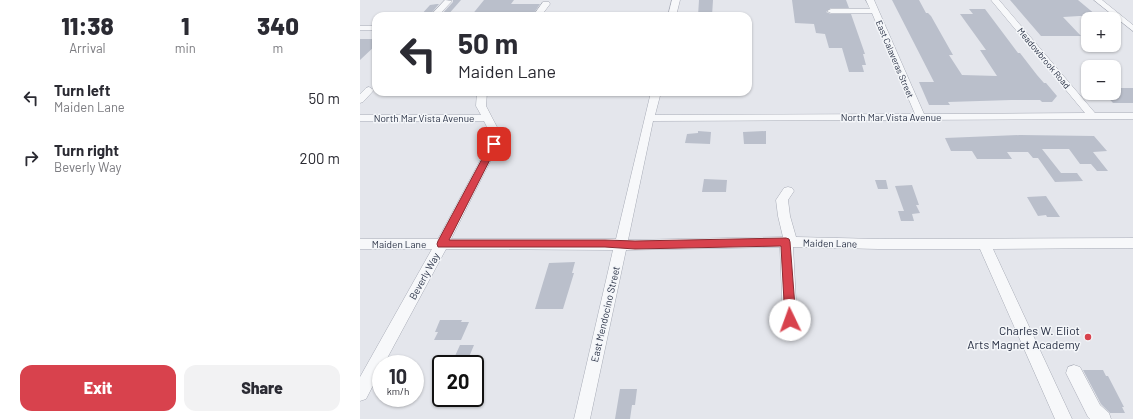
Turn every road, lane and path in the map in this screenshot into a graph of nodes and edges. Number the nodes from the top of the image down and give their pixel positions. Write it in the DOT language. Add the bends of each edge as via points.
graph roads {
  1 [pos="676,0"];
  2 [pos="870,0"];
  3 [pos="995,0"];
  4 [pos="1098,0"];
  5 [pos="448,2"];
  6 [pos="546,4"];
  7 [pos="875,10"];
  8 [pos="831,11"];
  9 [pos="438,12"];
  10 [pos="540,12"];
  11 [pos="673,12"];
  12 [pos="360,28"];
  13 [pos="372,28"];
  14 [pos="1133,29"];
  15 [pos="369,90"];
  16 [pos="482,96"];
  17 [pos="655,96"];
  18 [pos="360,100"];
  19 [pos="1133,116"];
  20 [pos="1093,117"];
  21 [pos="360,118"];
  22 [pos="487,118"];
  23 [pos="649,118"];
  24 [pos="921,118"];
  25 [pos="788,191"];
  26 [pos="788,242"];
  27 [pos="984,243"];
  28 [pos="1133,243"];
  29 [pos="360,244"];
  30 [pos="442,244"];
  31 [pos="621,244"];
  32 [pos="790,320"];
  33 [pos="1074,373"];
  34 [pos="360,393"];
  35 [pos="582,419"];
  36 [pos="1064,419"];
  37 [pos="1103,419"];
  1 -- 11 [label="street"];
  2 -- 7 [label="street, East Calaveras Street"];
  3 -- 20 [label="street, Meadowbrook Road"];
  4 -- 14 [label="street"];
  5 -- 9 [label="street"];
  6 -- 10 [label="street"];
  7 -- 8 [label="street"];
  7 -- 24 [label="street, East Calaveras Street"];
  12 -- 13 [label="street"];
  15 -- 18 [label="street"];
  16 -- 22 [label="street, Beverly Way" via="481,106"];
  17 -- 23 [label="street, East Mendocino Street"];
  19 -- 20 [label="street, North Mar Vista Avenue"];
  20 -- 24 [label="street, North Mar Vista Avenue"];
  21 -- 22 [label="street, North Mar Vista Avenue"];
  22 -- 30 [label="street, Beverly Way" via="493,129 494,144"];
  23 -- 24 [label="street, North Mar Vista Avenue"];
  23 -- 31 [label="street, East Mendocino Street"];
  25 -- 26 [label="street" via="782,200"];
  26 -- 27 [label="street, Maiden Lane"];
  26 -- 31 [label="street, Maiden Lane"];
  26 -- 32 [label="street"];
  27 -- 28 [label="street, Maiden Lane"];
  27 -- 36 [label="street"];
  29 -- 30 [label="street, Maiden Lane"];
  30 -- 31 [label="street, Maiden Lane"];
  30 -- 34 [label="street, Beverly Way"];
  31 -- 35 [label="street, East Mendocino Street"];
  33 -- 37 [label="street" via="1094,411"];
}
